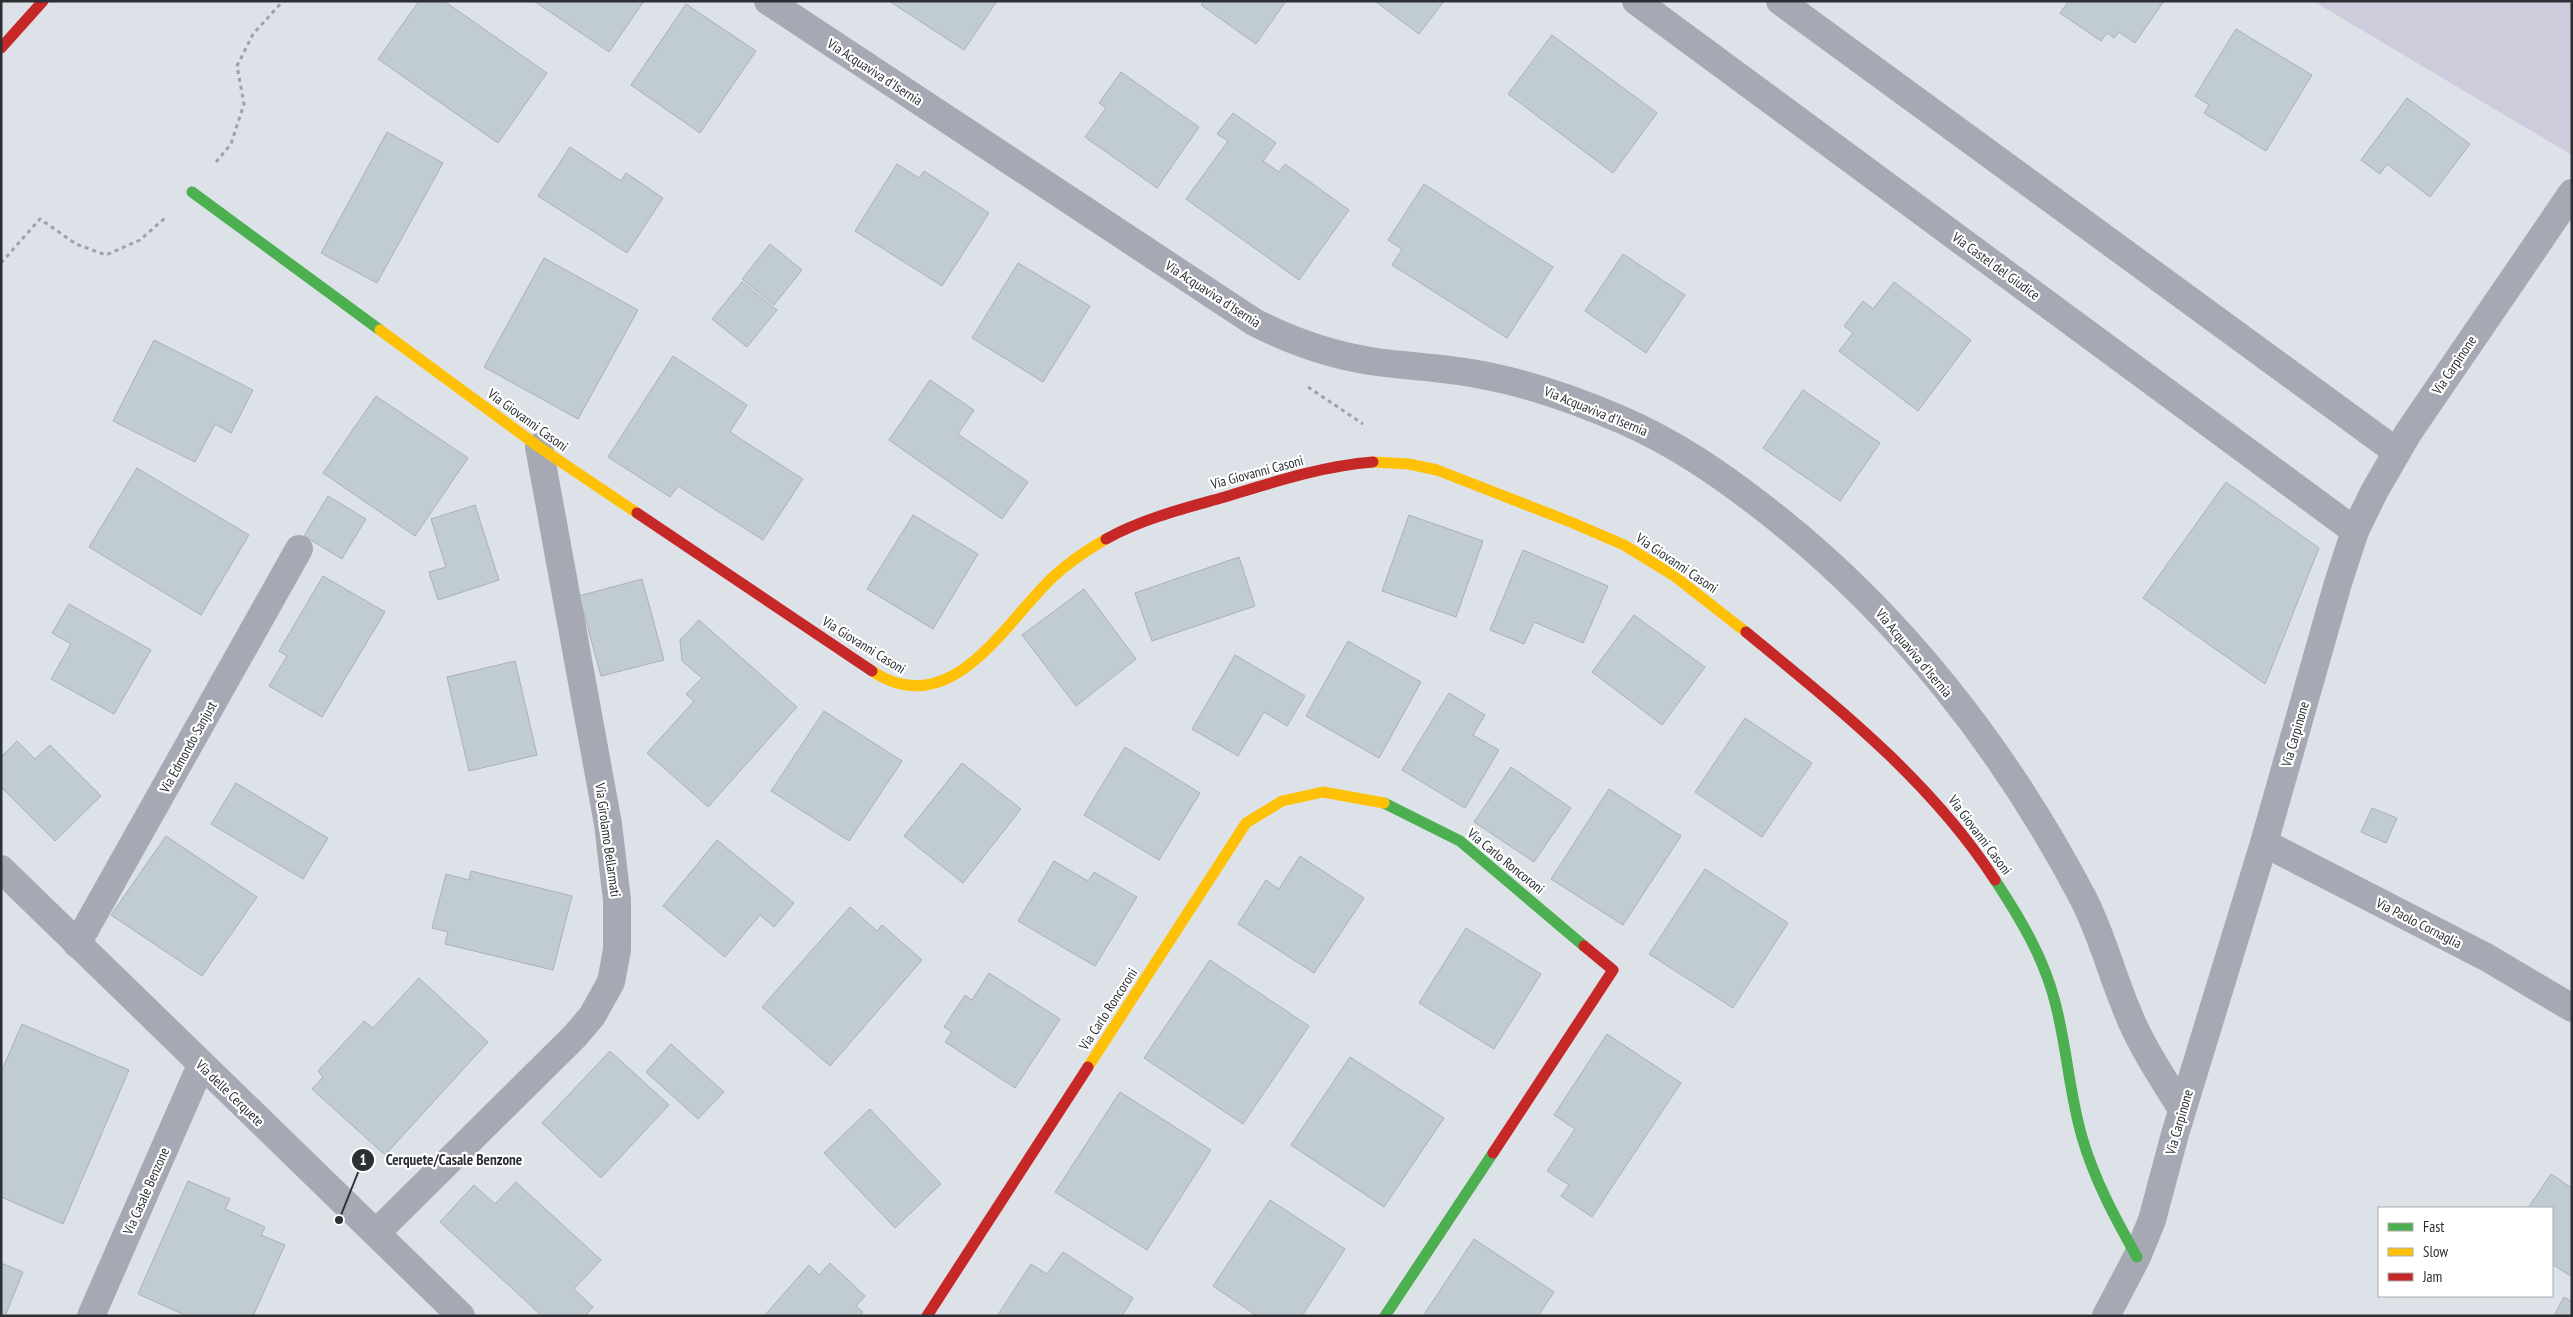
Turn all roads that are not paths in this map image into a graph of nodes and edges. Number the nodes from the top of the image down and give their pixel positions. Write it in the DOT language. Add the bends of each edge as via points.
graph roads {
  1 [pos="43,1"];
  2 [pos="768,1"];
  3 [pos="1636,1"];
  4 [pos="1780,1"];
  5 [pos="1,48"];
  6 [pos="192,192"];
  7 [pos="2572,193"];
  8 [pos="539,447"];
  9 [pos="2397,452"];
  10 [pos="2355,531"];
  11 [pos="299,549"];
  12 [pos="2264,843"];
  13 [pos="1,869"];
  14 [pos="77,944"];
  15 [pos="2572,1008"];
  16 [pos="201,1065"];
  17 [pos="2182,1109"];
  18 [pos="376,1233"];
  19 [pos="2137,1257"];
  20 [pos="91,1316"];
  21 [pos="461,1316"];
  22 [pos="927,1316"];
  23 [pos="1385,1316"];
  24 [pos="2106,1316"];
  1 -- 5 [label="main road"];
  2 -- 17 [label="street, Via Acquaviva d'Isernia" via="1262,326 1287,338 1344,355 1488,376 1566,397 1677,447 1720,474 1769,512 1829,561 1872,603 1944,687 1998,759 2035,813 2082,896 2136,1031"];
  3 -- 10 [label="street, Via Castel del Giudice"];
  4 -- 9 [label="street"];
  6 -- 8 [label="main road, Via Giovanni Casoni"];
  7 -- 9 [label="street, Via Carpinone"];
  8 -- 18 [label="street, Via Girolamo Bellarmati" via="613,852 618,931 611,982 592,1016 575,1036"];
  8 -- 19 [label="main road, Via Giovanni Casoni" via="881,677 903,687 918,688 957,677 1060,570 1092,546 1122,530 1149,518 1284,480 1361,463 1396,462 1434,470 1580,526 1644,556 1689,585 1843,712 1919,781 1972,844 2034,943 2058,1012 2072,1096 2085,1148 2103,1195"];
  9 -- 10 [label="street, Via Carpinone"];
  10 -- 12 [label="street, Via Carpinone"];
  11 -- 14 [label="street, Via Edmondo Sanjust"];
  12 -- 15 [label="street, Via Paolo Cornaglia" via="2486,957"];
  12 -- 17 [label="street, Via Carpinone"];
  13 -- 14 [label="street, Via delle Cerquete"];
  14 -- 16 [label="street, Via delle Cerquete"];
  16 -- 18 [label="street, Via delle Cerquete"];
  16 -- 20 [label="street, Via Casale Benzone"];
  17 -- 19 [label="street, Via Carpinone" via="2158,1202"];
  18 -- 21 [label="street, Via delle Cerquete"];
  19 -- 24 [label="street, Via Carpinone"];
  22 -- 23 [label="main road, Via Carlo Roncoroni" via="1246,824 1282,801 1323,792 1385,803 1460,841 1613,970"];
}
